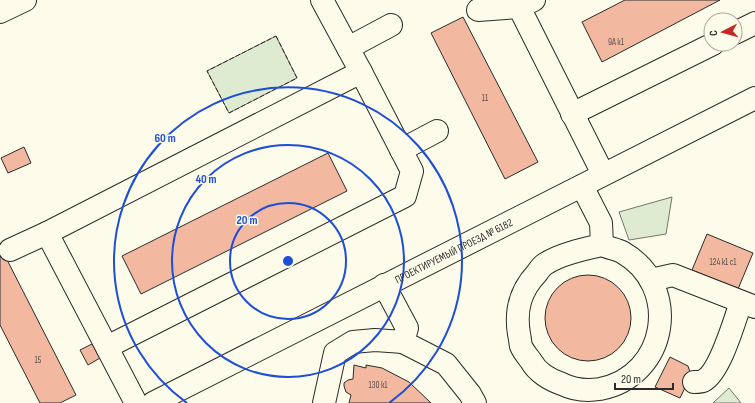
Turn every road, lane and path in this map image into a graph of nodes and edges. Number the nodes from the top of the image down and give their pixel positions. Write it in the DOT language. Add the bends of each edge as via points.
graph roads {
  1 [pos="25,0"];
  2 [pos="322,0"];
  3 [pos="526,4"];
  4 [pos="478,10"];
  5 [pos="0,12"];
  6 [pos="755,23"];
  7 [pos="391,25"];
  8 [pos="743,29"];
  9 [pos="348,48"];
  10 [pos="703,49"];
  11 [pos="360,72"];
  12 [pos="755,98"];
  13 [pos="572,114"];
  14 [pos="437,131"];
  15 [pos="401,150"];
  16 [pos="602,174"];
  17 [pos="582,186"];
  18 [pos="47,233"];
  19 [pos="602,246"];
  20 [pos="10,250"];
  21 [pos="651,280"];
  22 [pos="384,285"];
  23 [pos="748,304"];
  24 [pos="403,342"];
  25 [pos="108,347"];
  26 [pos="551,380"];
  27 [pos="694,382"];
  28 [pos="136,403"];
  29 [pos="152,403"];
  30 [pos="324,403"];
  31 [pos="475,403"];
  32 [pos="562,403"];
  1 -- 5 [label="street"];
  2 -- 9 [label="street"];
  3 -- 4 [label="street"];
  3 -- 13 [label="street"];
  6 -- 8 [label="street"];
  7 -- 9 [label="street"];
  9 -- 11 [label="street"];
  10 -- 13 [label="street"];
  11 -- 15 [label="street"];
  11 -- 18 [label="street"];
  12 -- 16 [label="street, ПРОЕКТИРУЕМЫЙ ПРОЕЗД № 6182"];
  13 -- 16 [label="street"];
  14 -- 15 [label="street"];
  15 -- 25 [label="street" via="412,171 404,196"];
  16 -- 17 [label="street, ПРОЕКТИРУЕМЫЙ ПРОЕЗД № 6182"];
  17 -- 19 [label="street" via="601,223"];
  17 -- 22 [label="street, ПРОЕКТИРУЕМЫЙ ПРОЕЗД № 6182"];
  18 -- 20 [label="street"];
  18 -- 25 [label="street"];
  19 -- 21 [label="street" via="621,252 638,264"];
  19 -- 26 [label="street" via="571,252 545,264 528,282 519,302 521,346 533,365"];
  21 -- 23 [label="street" via="673,275"];
  21 -- 26 [label="street" via="659,300 661,322 656,344 645,363 629,378 611,387 590,390 570,388"];
  22 -- 24 [label="street" via="407,328"];
  22 -- 29 [label="street, ПРОЕКТИРУЕМЫЙ ПРОЕЗД № 6182"];
  23 -- 27 [label="street" via="719,363 703,381"];
  24 -- 30 [label="street" via="353,342 335,354"];
  24 -- 31 [label="street" via="446,364"];
  25 -- 28 [label="street"];
  26 -- 32 [label="street"];
}
